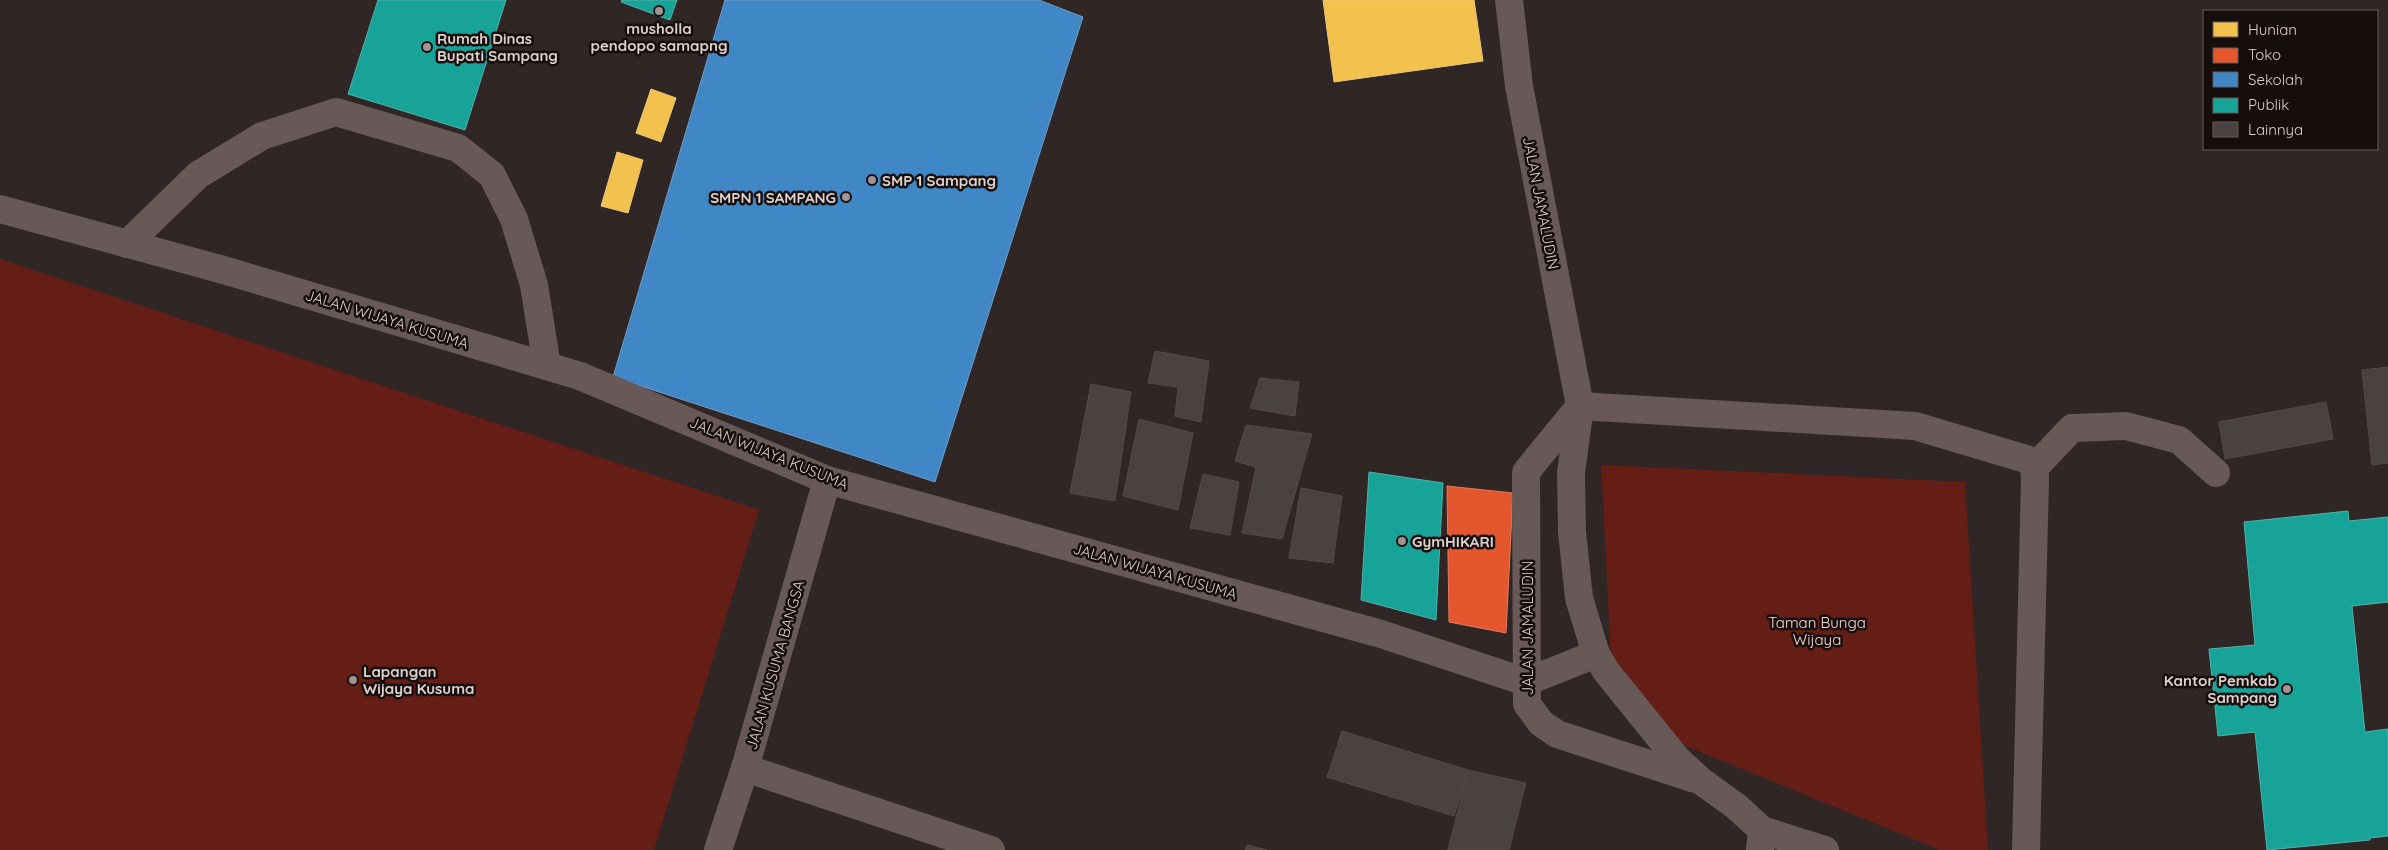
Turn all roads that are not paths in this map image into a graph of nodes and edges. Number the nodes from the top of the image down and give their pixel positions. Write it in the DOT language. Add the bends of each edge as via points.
graph roads {
  1 [pos="1509,0"];
  2 [pos="0,209"];
  3 [pos="127,244"];
  4 [pos="547,366"];
  5 [pos="1580,406"];
  6 [pos="2034,468"];
  7 [pos="2216,473"];
  8 [pos="827,480"];
  9 [pos="1596,654"];
  10 [pos="1526,682"];
  11 [pos="746,768"];
  12 [pos="1702,781"];
  13 [pos="1761,840"];
  14 [pos="718,850"];
  15 [pos="991,850"];
  16 [pos="1825,850"];
  17 [pos="2026,850"];
  1 -- 5 [label="street, JALAN JAMALUDIN" via="1519,86"];
  2 -- 3 [label="street, JALAN WIJAYA KUSUMA"];
  3 -- 4 [label="street, JALAN WIJAYA KUSUMA"];
  3 -- 4 [label="street" via="198,175 262,136 336,112 458,148 492,175 514,219 531,275"];
  4 -- 8 [label="street, JALAN WIJAYA KUSUMA" via="580,376"];
  5 -- 6 [label="street" via="1915,426 2028,460"];
  5 -- 9 [label="street, JALAN JAMALUDIN" via="1571,473 1572,532 1579,598"];
  5 -- 10 [label="street, JALAN JAMALUDIN" via="1526,472"];
  6 -- 7 [label="street" via="2072,428 2126,426 2180,440"];
  6 -- 17 [label="street"];
  8 -- 10 [label="street, JALAN WIJAYA KUSUMA" via="1381,634"];
  8 -- 11 [label="street, JALAN KUSUMA BANGSA"];
  9 -- 10 [label="street"];
  9 -- 12 [label="street, JALAN JAMALUDIN" via="1677,759"];
  10 -- 12 [label="street, JALAN JAMALUDIN" via="1527,704 1541,723 1557,734"];
  11 -- 14 [label="street, JALAN KUSUMA BANGSA"];
  11 -- 15 [label="street"];
  12 -- 13 [label="street, JALAN JAMALUDIN" via="1737,807"];
  13 -- 16 [label="street"];
}
